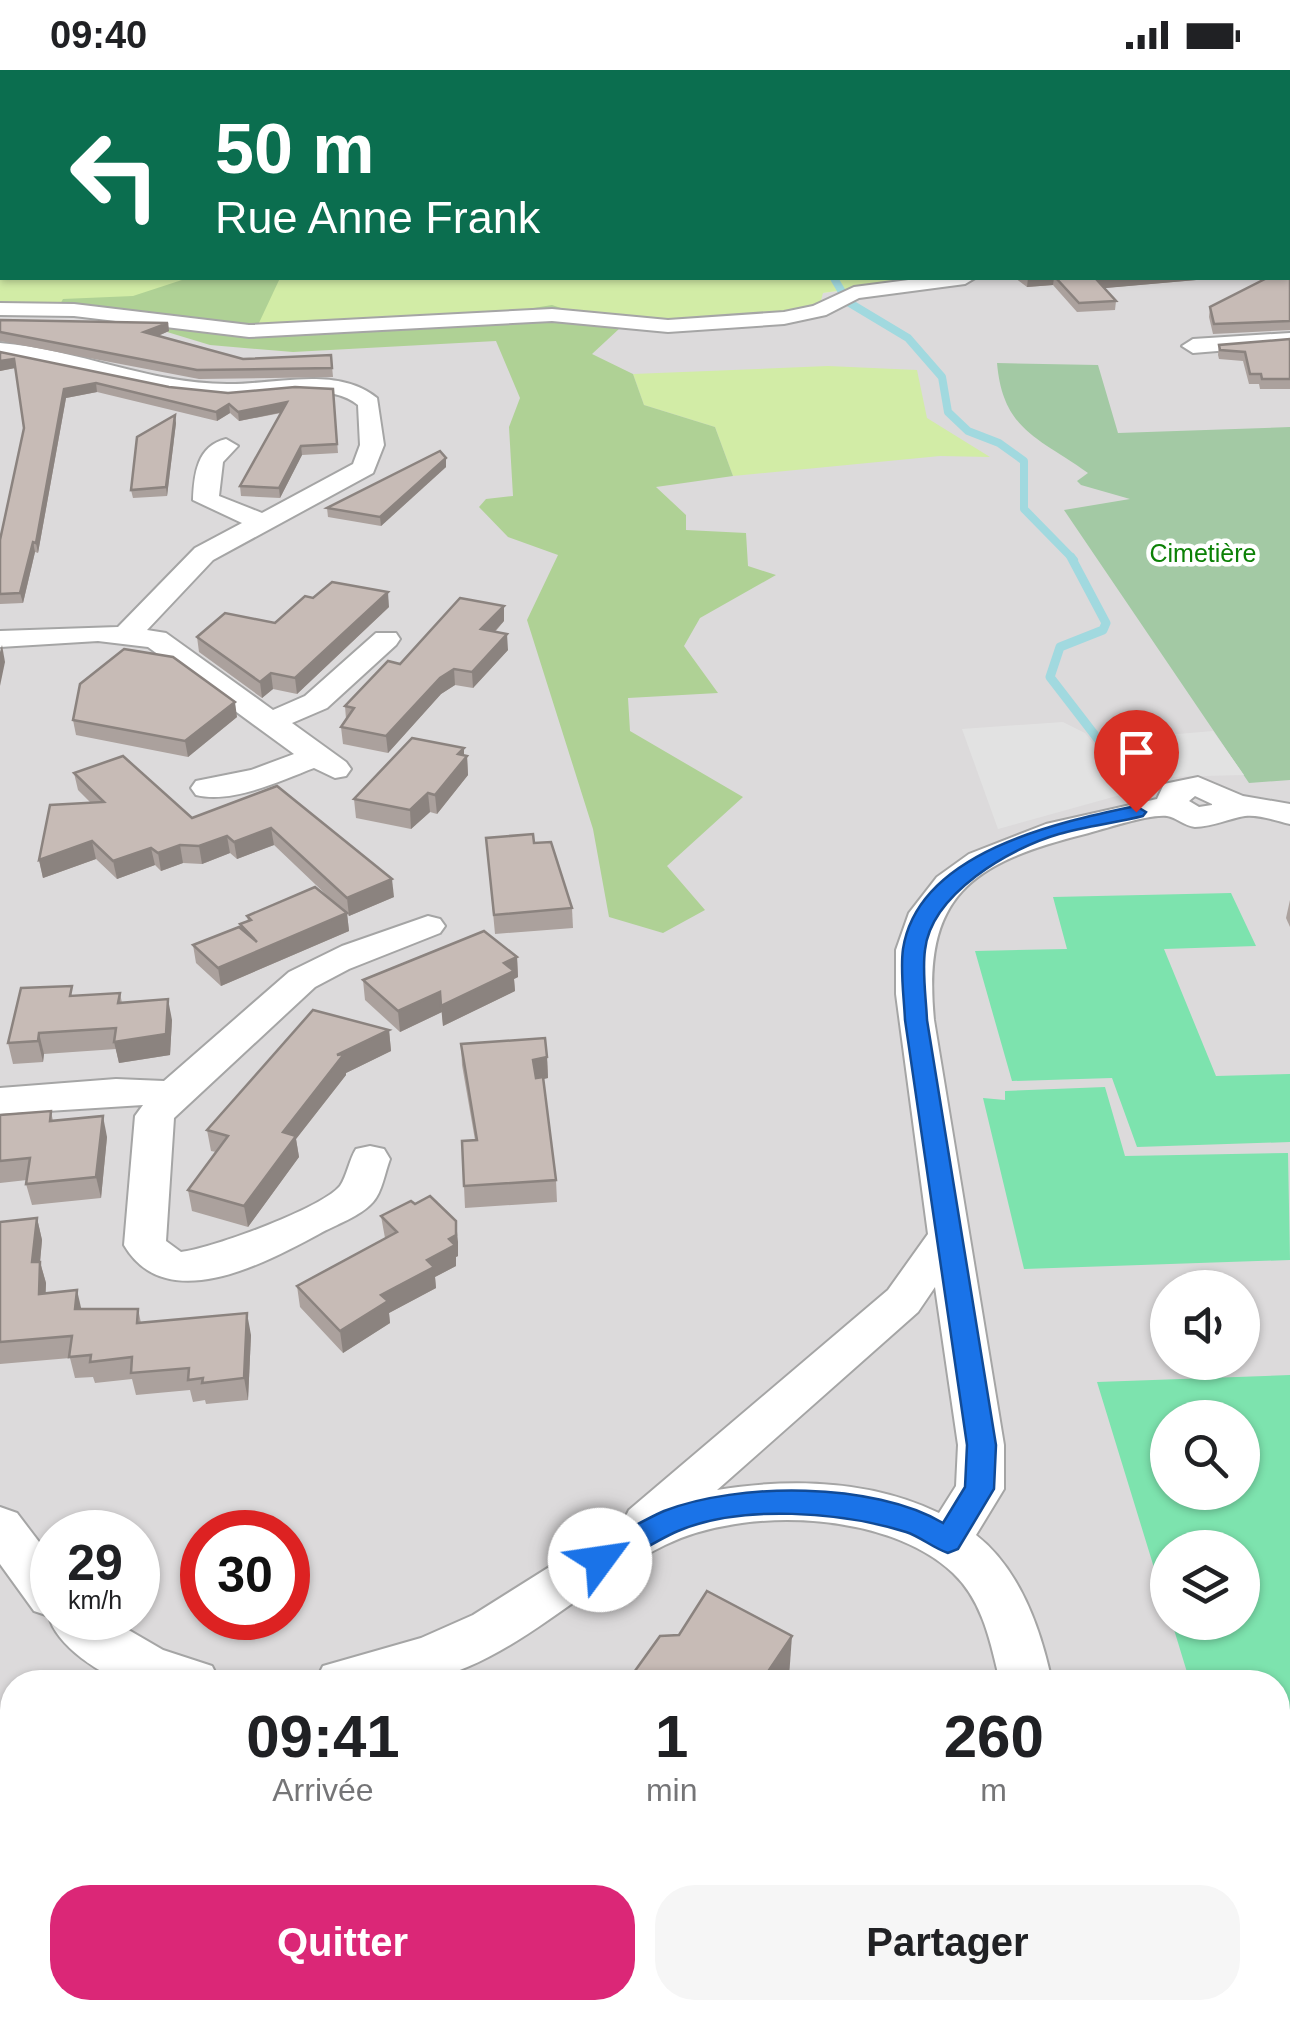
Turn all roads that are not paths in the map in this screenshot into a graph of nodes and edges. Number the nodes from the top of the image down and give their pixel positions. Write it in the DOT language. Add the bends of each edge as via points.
graph roads {
  1 [pos="952,280"];
  2 [pos="0,309"];
  3 [pos="1290,339"];
  4 [pos="1193,346"];
  5 [pos="0,350"];
  6 [pos="226,446"];
  7 [pos="265,524"];
  8 [pos="128,633"];
  9 [pos="386,638"];
  10 [pos="0,639"];
  11 [pos="267,723"];
  12 [pos="207,788"];
  13 [pos="1290,814"];
  14 [pos="428,926"];
  15 [pos="172,1094"];
  16 [pos="0,1101"];
  17 [pos="370,1159"];
  18 [pos="947,1238"];
  19 [pos="0,1527"];
  20 [pos="948,1541"];
  21 [pos="626,1542"];
  22 [pos="30,1567"];
  23 [pos="101,1640"];
  24 [pos="150,1670"];
  25 [pos="382,1670"];
  26 [pos="1023,1670"];
  1 -- 2 [label="street" via="854,294 773,320 668,326 552,315 249,330 89,311"];
  3 -- 4 [label="street"];
  5 -- 7 [label="street" via="73,357 199,389 334,388 362,395 369,403 372,444 364,468"];
  6 -- 7 [label="street" via="209,460 206,500"];
  7 -- 8 [label="street" via="204,554"];
  8 -- 10 [label="street"];
  8 -- 11 [label="street" via="168,644"];
  9 -- 11 [label="street" via="316,702"];
  11 -- 12 [label="street" via="325,763"];
  13 -- 18 [label="street" via="1232,804 1228,813 1212,818 1172,805 1050,830 958,879 925,917 914,949 913,988"];
  14 -- 15 [label="street" via="288,990 204,1074"];
  15 -- 16 [label="street" via="116,1091"];
  15 -- 17 [label="street" via="155,1116 145,1244 164,1262 191,1267 232,1258 357,1196"];
  18 -- 20 [label="street" via="982,1445 980,1489"];
  18 -- 21 [label="street" via="903,1301"];
  19 -- 22 [label="street"];
  20 -- 21 [label="street" via="896,1516 808,1503 729,1506 673,1520"];
  20 -- 26 [label="street" via="970,1558 1006,1610"];
  21 -- 25 [label="street" via="494,1628"];
  23 -- 24 [label="street"];
}
